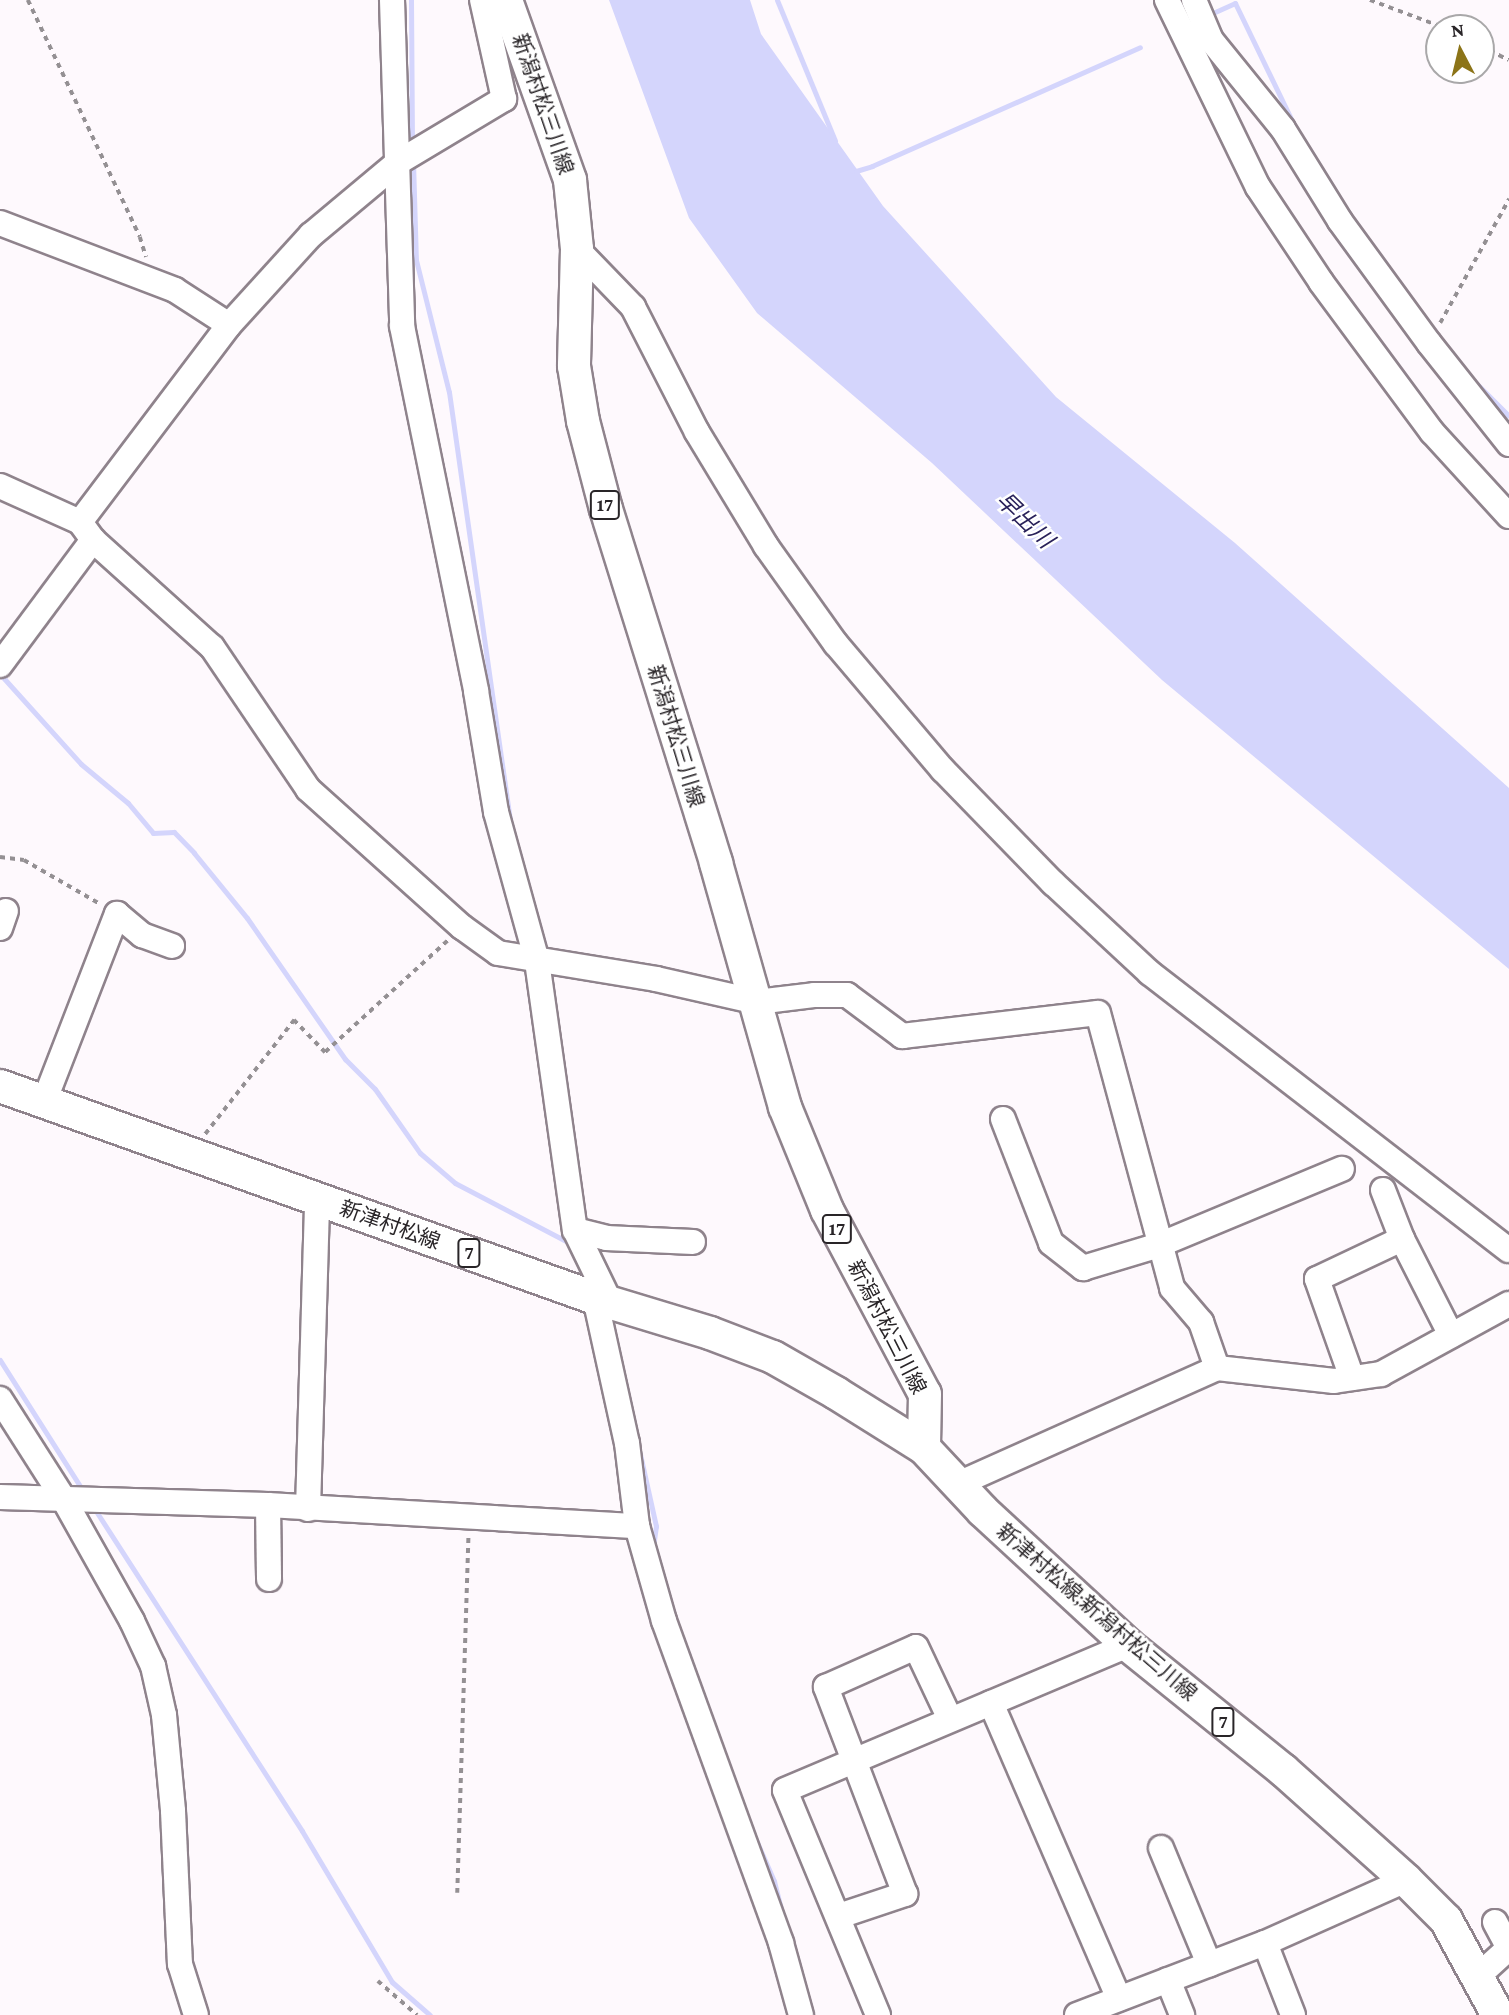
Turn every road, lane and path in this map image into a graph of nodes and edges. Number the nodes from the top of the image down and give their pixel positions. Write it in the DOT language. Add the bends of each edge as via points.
graph roads {
  1 [pos="27,0"];
  2 [pos="392,0"];
  3 [pos="482,0"];
  4 [pos="506,0"];
  5 [pos="1167,0"];
  6 [pos="1194,0"];
  7 [pos="1370,0"];
  8 [pos="1425,21"];
  9 [pos="397,163"];
  10 [pos="1509,199"];
  11 [pos="0,223"];
  12 [pos="577,249"];
  13 [pos="154,282"];
  14 [pos="1440,324"];
  15 [pos="229,325"];
  16 [pos="1509,444"];
  17 [pos="0,486"];
  18 [pos="1509,516"];
  19 [pos="87,531"];
  20 [pos="0,665"];
  21 [pos="0,857"];
  22 [pos="117,914"];
  23 [pos="461,927"];
  24 [pos="172,946"];
  25 [pos="537,961"];
  26 [pos="757,1002"];
  27 [pos="0,1086"];
  28 [pos="44,1102"];
  29 [pos="1003,1119"];
  30 [pos="191,1153"];
  31 [pos="1342,1169"];
  32 [pos="1383,1190"];
  33 [pos="317,1199"];
  34 [pos="575,1230"];
  35 [pos="1402,1239"];
  36 [pos="693,1242"];
  37 [pos="1159,1245"];
  38 [pos="1509,1250"];
  39 [pos="602,1299"];
  40 [pos="1509,1304"];
  41 [pos="1451,1335"];
  42 [pos="1217,1368"];
  43 [pos="1352,1378"];
  44 [pos="0,1399"];
  45 [pos="924,1448"];
  46 [pos="958,1484"];
  47 [pos="0,1497"];
  48 [pos="63,1498"];
  49 [pos="268,1505"];
  50 [pos="308,1509"];
  51 [pos="468,1517"];
  52 [pos="637,1526"];
  53 [pos="269,1579"];
  54 [pos="1128,1645"];
  55 [pos="991,1703"];
  56 [pos="950,1719"];
  57 [pos="855,1760"];
  58 [pos="1161,1848"];
  59 [pos="1406,1880"];
  60 [pos="457,1893"];
  61 [pos="839,1916"];
  62 [pos="1495,1922"];
  63 [pos="1265,1943"];
  64 [pos="1509,1948"];
  65 [pos="1209,1964"];
  66 [pos="1477,1977"];
  67 [pos="1168,1980"];
  68 [pos="379,1981"];
  69 [pos="1119,1999"];
  70 [pos="196,2015"];
  71 [pos="417,2015"];
  72 [pos="802,2015"];
  73 [pos="878,2015"];
  74 [pos="1077,2015"];
  75 [pos="1182,2015"];
  76 [pos="1293,2015"];
  77 [pos="1498,2015"];
  1 -- 13 [label="path" via="140,237"];
  2 -- 9 [label="street"];
  3 -- 9 [label="street" via="504,99"];
  4 -- 12 [label="main road, 新潟村松三川線 / 17" via="570,180"];
  5 -- 18 [label="street" via="1258,187 1433,432"];
  6 -- 16 [label="street" via="1211,40 1283,129 1340,221"];
  7 -- 8 [label="path"];
  9 -- 15 [label="street" via="311,235"];
  9 -- 25 [label="street" via="402,326 496,813"];
  10 -- 14 [label="path"];
  11 -- 13 [label="street"];
  12 -- 26 [label="main road, 新潟村松三川線 / 17" via="574,366 583,421"];
  12 -- 38 [label="street" via="634,307 697,432 766,546 836,644 943,770 1053,883 1150,973"];
  13 -- 15 [label="street" via="175,290"];
  15 -- 19 [label="street"];
  17 -- 19 [label="street"];
  19 -- 20 [label="street"];
  19 -- 23 [label="street" via="212,647 308,789"];
  21 -- 22 [label="path" via="24,860"];
  22 -- 24 [label="street" via="142,935"];
  22 -- 28 [label="street"];
  23 -- 25 [label="street" via="498,953"];
  23 -- 30 [label="path" via="325,1052 294,1020"];
  25 -- 26 [label="street" via="656,979"];
  25 -- 34 [label="street"];
  26 -- 37 [label="street" via="847,995 902,1036 1098,1013"];
  26 -- 45 [label="main road, 新潟村松三川線 / 17" via="785,1108 827,1210 925,1394"];
  27 -- 28 [label="main road, 新津村松線 / 7"];
  28 -- 30 [label="main road, 新津村松線 / 7"];
  29 -- 37 [label="street" via="1051,1243 1083,1268"];
  30 -- 33 [label="main road, 新津村松線 / 7"];
  31 -- 37 [label="street"];
  32 -- 35 [label="street"];
  33 -- 39 [label="main road, 新津村松線 / 7"];
  33 -- 50 [label="street"];
  34 -- 36 [label="street" via="606,1238"];
  34 -- 39 [label="street"];
  35 -- 41 [label="street"];
  35 -- 43 [label="street" via="1317,1279"];
  37 -- 42 [label="street" via="1172,1288 1201,1322"];
  39 -- 45 [label="main road, 新津村松線 / 7" via="773,1357"];
  39 -- 52 [label="street"];
  40 -- 41 [label="street"];
  41 -- 43 [label="street" via="1381,1374"];
  42 -- 43 [label="street" via="1334,1381"];
  42 -- 46 [label="street"];
  44 -- 48 [label="street"];
  45 -- 46 [label="main road, 新津村松線;新潟村松三川線 / 7"];
  46 -- 54 [label="main road, 新津村松線;新潟村松三川線 / 7"];
  47 -- 48 [label="street"];
  48 -- 49 [label="street"];
  48 -- 70 [label="street" via="153,1666 164,1715 173,1811 180,1964"];
  49 -- 50 [label="street"];
  49 -- 53 [label="street"];
  50 -- 51 [label="street"];
  51 -- 52 [label="street"];
  51 -- 60 [label="path"];
  52 -- 72 [label="street" via="664,1621 781,1943"];
  54 -- 55 [label="street"];
  54 -- 59 [label="main road, 新津村松線;新潟村松三川線 / 7" via="1283,1770"];
  55 -- 56 [label="street"];
  55 -- 69 [label="street"];
  56 -- 57 [label="street"];
  56 -- 57 [label="street" via="916,1647 826,1687"];
  57 -- 61 [label="street" via="905,1894"];
  57 -- 61 [label="street" via="785,1790"];
  58 -- 65 [label="street"];
  59 -- 63 [label="street"];
  59 -- 66 [label="main road, 新津村松線;新潟村松三川線 / 7" via="1446,1920"];
  61 -- 73 [label="street"];
  62 -- 64 [label="street"];
  63 -- 65 [label="street"];
  63 -- 76 [label="street"];
  64 -- 66 [label="street"];
  65 -- 67 [label="street"];
  66 -- 77 [label="main road, 新津村松線;新潟村松三川線 / 7"];
  67 -- 69 [label="street"];
  67 -- 75 [label="street"];
  68 -- 71 [label="path"];
  69 -- 74 [label="street"];
}
